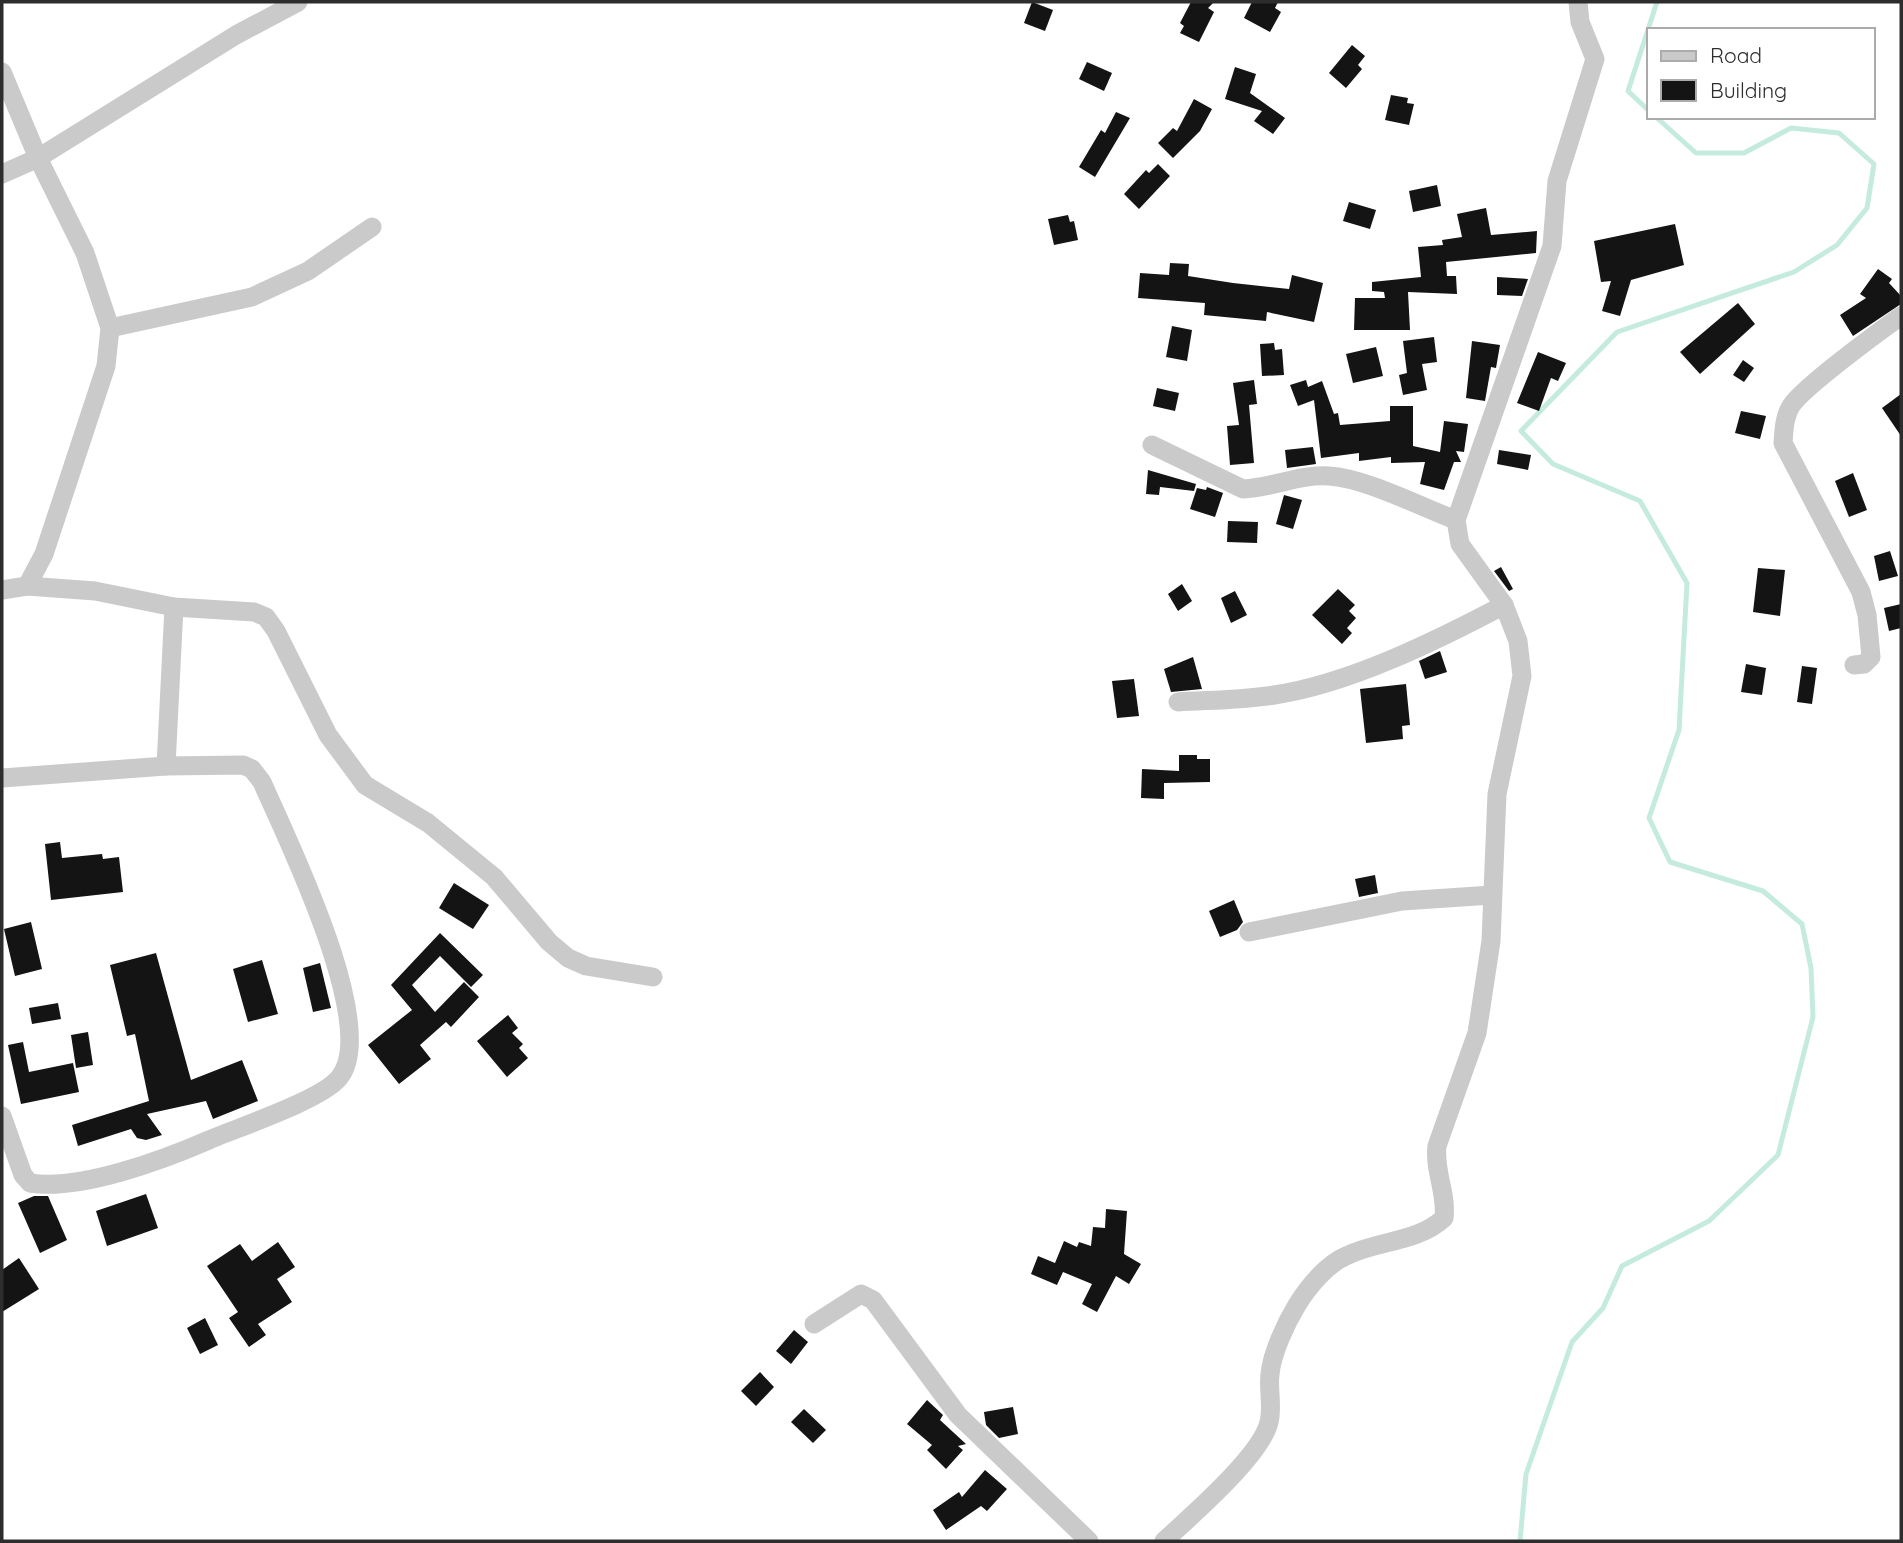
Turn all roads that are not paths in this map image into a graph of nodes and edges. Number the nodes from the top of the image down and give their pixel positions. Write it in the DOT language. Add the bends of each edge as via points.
graph roads {
  1 [pos="298,2"];
  2 [pos="1578,2"];
  3 [pos="2,72"];
  4 [pos="38,158"];
  5 [pos="2,174"];
  6 [pos="372,227"];
  7 [pos="1901,316"];
  8 [pos="110,328"];
  9 [pos="1152,444"];
  10 [pos="1457,520"];
  11 [pos="27,586"];
  12 [pos="2,590"];
  13 [pos="1504,605"];
  14 [pos="174,607"];
  15 [pos="1854,665"];
  16 [pos="1178,702"];
  17 [pos="166,766"];
  18 [pos="2,778"];
  19 [pos="1492,895"];
  20 [pos="1249,932"];
  21 [pos="653,977"];
  22 [pos="2,1116"];
  23 [pos="814,1324"];
  24 [pos="1089,1541"];
  25 [pos="1164,1541"];
  1 -- 4 [label="street" via="236,35"];
  2 -- 10 [label="street" via="1580,22 1595,60 1557,181 1552,246"];
  3 -- 4 [label="street"];
  4 -- 5 [label="street"];
  4 -- 8 [label="street" via="85,253"];
  6 -- 8 [label="street" via="308,271 253,297"];
  7 -- 15 [label="street" via="1791,405 1785,423 1783,443 1861,592 1871,657"];
  8 -- 11 [label="street" via="106,366 44,554"];
  9 -- 10 [label="street" via="1243,489 1329,475"];
  10 -- 13 [label="street" via="1460,544"];
  11 -- 12 [label="street"];
  11 -- 14 [label="street" via="95,591"];
  13 -- 16 [label="street" via="1366,668 1298,689"];
  13 -- 19 [label="street" via="1518,641 1522,676 1497,794"];
  14 -- 17 [label="street"];
  14 -- 21 [label="street" via="254,612 266,617 328,735 365,785 428,823 494,877 568,958 586,966"];
  17 -- 18 [label="street"];
  17 -- 22 [label="street" via="243,765 262,782 322,920 345,992 349,1058 344,1072 337,1081 304,1099 174,1155 108,1176 30,1182 23,1175"];
  19 -- 20 [label="street" via="1402,901"];
  19 -- 25 [label="street" via="1491,941 1477,1033 1437,1146 1435,1164 1444,1218 1431,1230 1332,1263 1297,1305 1275,1355 1269,1423 1260,1442"];
  23 -- 24 [label="street" via="861,1294 873,1300 958,1415"];
}
